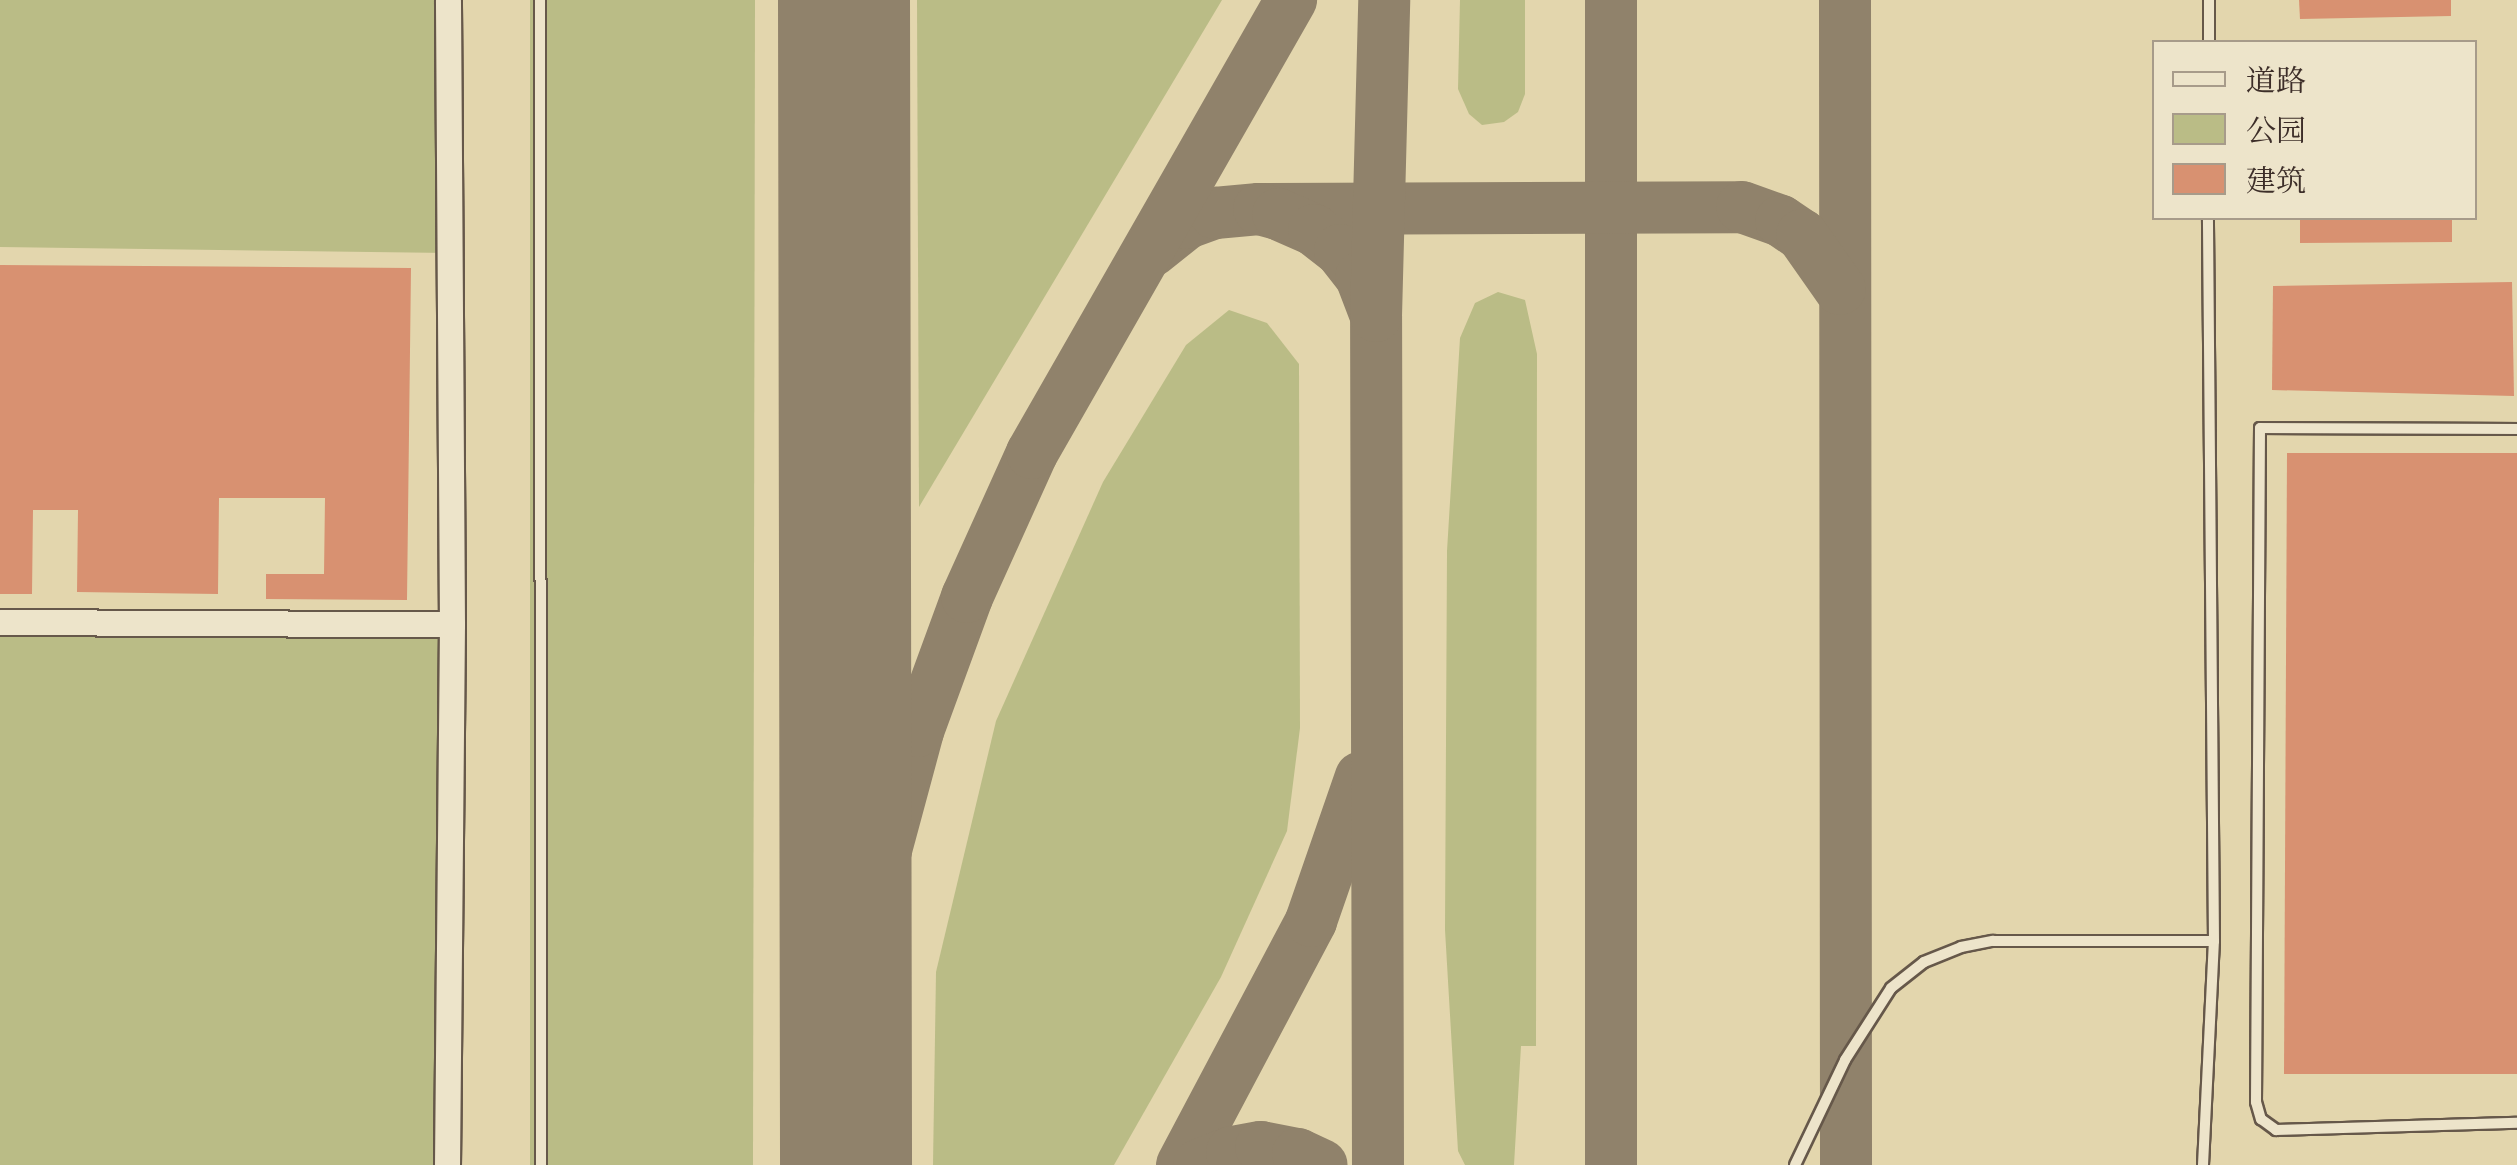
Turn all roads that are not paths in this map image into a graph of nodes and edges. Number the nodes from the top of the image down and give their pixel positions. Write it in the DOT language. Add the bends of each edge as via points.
graph roads {
  1 [pos="448,0"];
  2 [pos="540,0"];
  3 [pos="2208,0"];
  4 [pos="2208,40"];
  5 [pos="2208,220"];
  6 [pos="2517,428"];
  7 [pos="0,622"];
  8 [pos="452,624"];
  9 [pos="2214,941"];
  10 [pos="2517,1124"];
  11 [pos="447,1165"];
  12 [pos="541,1165"];
  13 [pos="1795,1165"];
  14 [pos="2204,1165"];
  1 -- 8 [label="street"];
  2 -- 12 [label="lane"];
  3 -- 4 [label="lane"];
  5 -- 9 [label="lane"];
  6 -- 10 [label="lane" via="2260,428 2256,1102 2276,1130"];
  7 -- 8 [label="street"];
  8 -- 11 [label="street"];
  9 -- 13 [label="lane" via="1993,940 1924,962 1892,988 1844,1060"];
  9 -- 14 [label="lane"];
}
